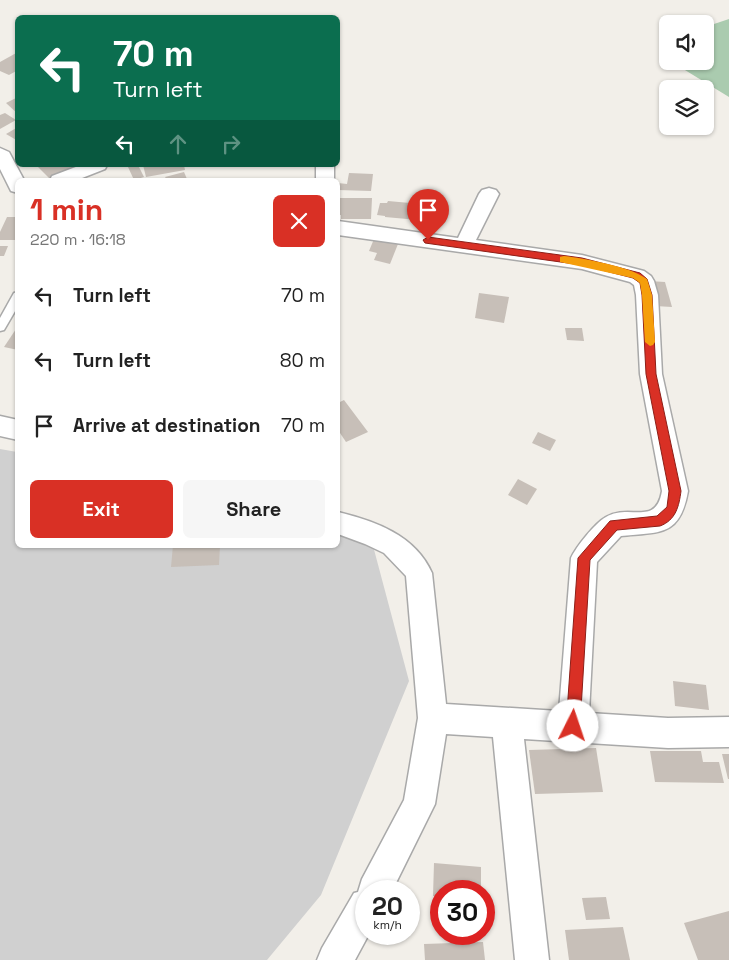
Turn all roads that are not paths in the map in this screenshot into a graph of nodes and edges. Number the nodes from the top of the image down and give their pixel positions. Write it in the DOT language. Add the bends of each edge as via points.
graph roads {
  1 [pos="0,154"];
  2 [pos="93,167"];
  3 [pos="64,178"];
  4 [pos="15,182"];
  5 [pos="0,186"];
  6 [pos="15,188"];
  7 [pos="489,194"];
  8 [pos="340,228"];
  9 [pos="464,245"];
  10 [pos="15,301"];
  11 [pos="0,327"];
  12 [pos="0,426"];
  13 [pos="15,429"];
  14 [pos="340,524"];
  15 [pos="434,718"];
  16 [pos="507,723"];
  17 [pos="573,726"];
  18 [pos="729,732"];
  19 [pos="380,880"];
  20 [pos="355,926"];
  21 [pos="334,960"];
  22 [pos="532,960"];
  1 -- 4 [label="street"];
  2 -- 3 [label="street"];
  5 -- 6 [label="street"];
  7 -- 9 [label="street"];
  8 -- 9 [label="street"];
  9 -- 17 [label="street" via="582,262 644,281 651,374 675,491 672,509 660,521 614,525 584,558"];
  10 -- 11 [label="lane"];
  12 -- 13 [label="street"];
  14 -- 15 [label="street" via="389,541 409,558 418,574"];
  15 -- 16 [label="street"];
  15 -- 19 [label="street" via="419,804"];
  16 -- 17 [label="street"];
  16 -- 22 [label="street"];
  17 -- 18 [label="street" via="668,733"];
  20 -- 21 [label="street"];
}
